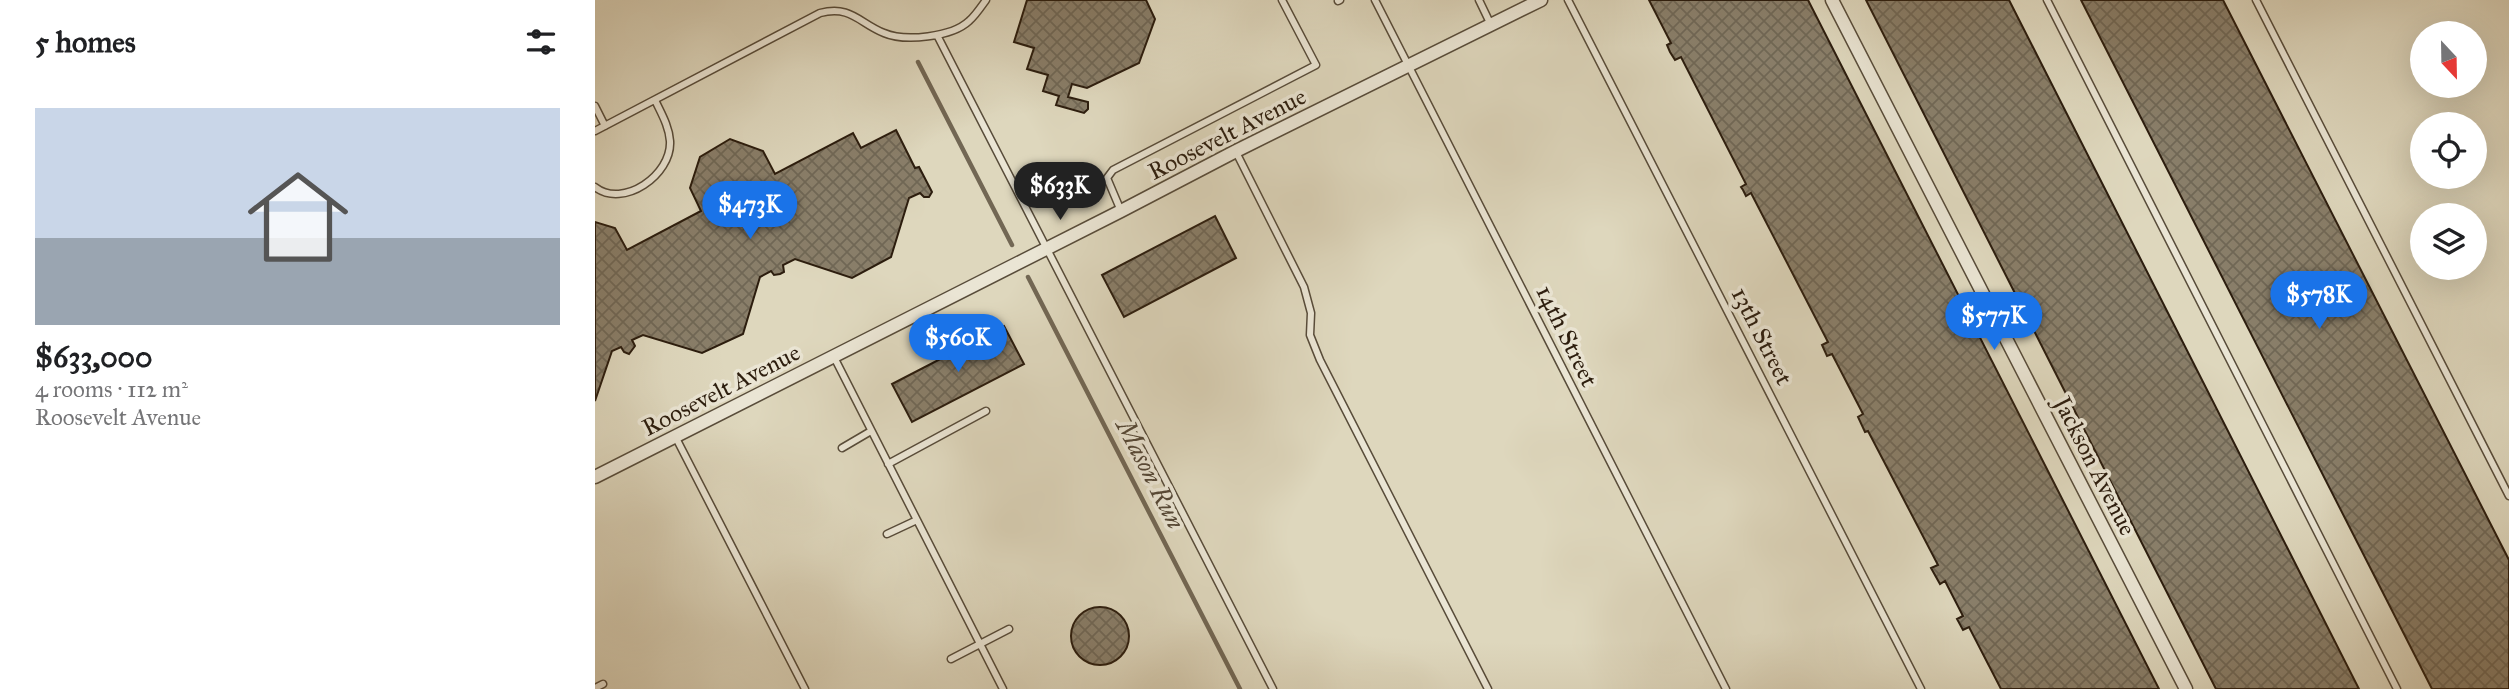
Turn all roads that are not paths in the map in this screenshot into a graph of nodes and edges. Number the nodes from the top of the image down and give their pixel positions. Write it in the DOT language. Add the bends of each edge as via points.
graph roads {
  1 [pos="986,0"];
  2 [pos="1282,0"];
  3 [pos="1375,0"];
  4 [pos="1479,0"];
  5 [pos="1541,0"];
  6 [pos="1568,0"];
  7 [pos="1832,0"];
  8 [pos="2047,0"];
  9 [pos="2256,0"];
  10 [pos="1490,25"];
  11 [pos="937,35"];
  12 [pos="1409,66"];
  13 [pos="655,100"];
  14 [pos="595,106"];
  15 [pos="605,126"];
  16 [pos="595,131"];
  17 [pos="1236,150"];
  18 [pos="595,187"];
  19 [pos="1121,211"];
  20 [pos="1047,247"];
  21 [pos="833,357"];
  22 [pos="986,411"];
  23 [pos="871,431"];
  24 [pos="675,436"];
  25 [pos="842,448"];
  26 [pos="888,464"];
  27 [pos="595,477"];
  28 [pos="2509,496"];
  29 [pos="917,520"];
  30 [pos="887,534"];
  31 [pos="1009,629"];
  32 [pos="980,643"];
  33 [pos="951,659"];
  34 [pos="603,684"];
  35 [pos="595,688"];
  36 [pos="805,689"];
  37 [pos="1003,689"];
  38 [pos="1273,689"];
  39 [pos="1488,689"];
  40 [pos="1725,689"];
  41 [pos="1921,689"];
  42 [pos="2186,689"];
  43 [pos="2397,689"];
  1 -- 11 [label="lane" via="968,23"];
  2 -- 19 [label="lane" via="1316,65 1113,170 1107,178"];
  3 -- 12 [label="lane, 14th Street"];
  4 -- 10 [label="lane"];
  5 -- 10 [label="street, Roosevelt Avenue"];
  6 -- 41 [label="lane, 13th Street"];
  7 -- 42 [label="street, Jackson Avenue"];
  8 -- 43 [label="lane"];
  9 -- 28 [label="lane"];
  10 -- 12 [label="street, Roosevelt Avenue"];
  11 -- 13 [label="lane" via="901,38 885,34 855,15 834,9"];
  11 -- 20 [label="lane"];
  12 -- 17 [label="street, Roosevelt Avenue"];
  12 -- 40 [label="lane, 14th Street"];
  13 -- 15 [label="lane"];
  13 -- 18 [label="lane" via="671,143 666,164 647,183 621,195"];
  14 -- 15 [label="lane"];
  15 -- 16 [label="lane"];
  17 -- 19 [label="street, Roosevelt Avenue"];
  17 -- 39 [label="lane" via="1304,287 1311,313 1310,335 1319,360"];
  19 -- 20 [label="street, Roosevelt Avenue"];
  20 -- 21 [label="street, Roosevelt Avenue"];
  20 -- 38 [label="lane"];
  21 -- 23 [label="lane"];
  21 -- 24 [label="street, Roosevelt Avenue"];
  22 -- 26 [label="lane"];
  23 -- 25 [label="lane"];
  23 -- 26 [label="lane"];
  24 -- 27 [label="street, Roosevelt Avenue"];
  24 -- 36 [label="lane"];
  26 -- 29 [label="lane"];
  29 -- 30 [label="lane"];
  29 -- 32 [label="lane"];
  31 -- 32 [label="lane"];
  32 -- 33 [label="lane"];
  32 -- 37 [label="lane"];
  34 -- 35 [label="lane"];
}
